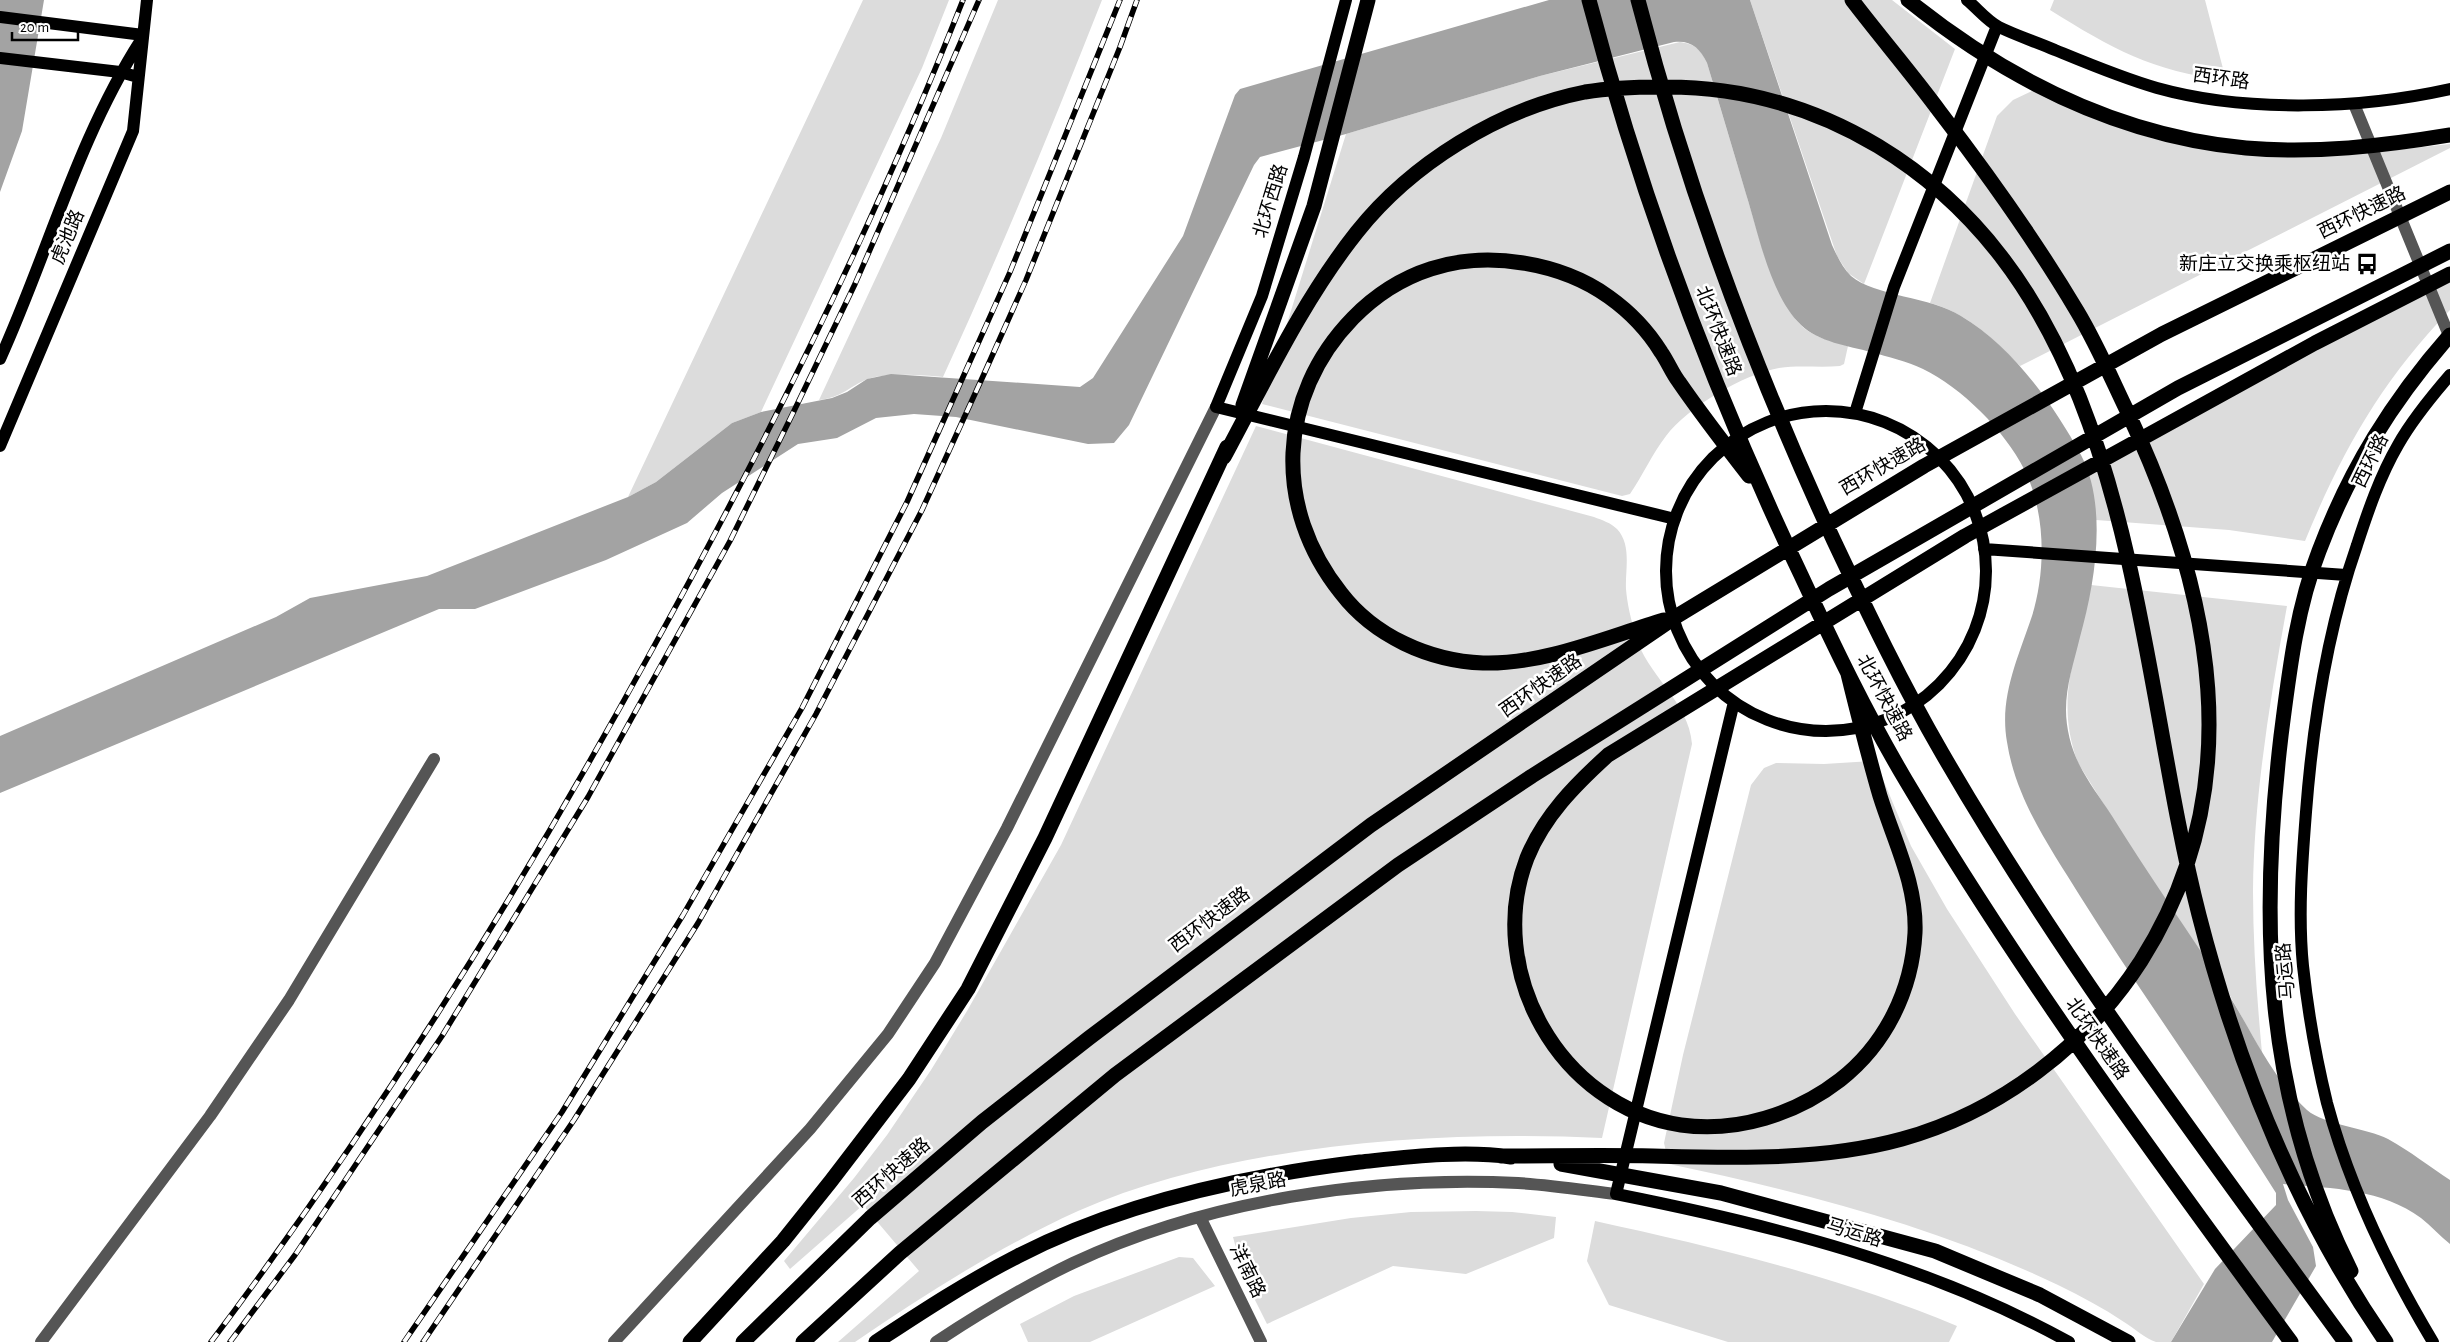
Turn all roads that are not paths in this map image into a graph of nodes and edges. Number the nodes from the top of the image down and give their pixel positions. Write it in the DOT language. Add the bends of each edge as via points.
graph roads {
  1 [pos="147,0"];
  2 [pos="1346,0"];
  3 [pos="1368,0"];
  4 [pos="1589,0"];
  5 [pos="1638,0"];
  6 [pos="1852,0"];
  7 [pos="1908,0"];
  8 [pos="1967,0"];
  9 [pos="0,17"];
  10 [pos="1997,26"];
  11 [pos="143,35"];
  12 [pos="0,58"];
  13 [pos="120,72"];
  14 [pos="138,76"];
  15 [pos="2450,89"];
  16 [pos="2354,104"];
  17 [pos="2450,135"];
  18 [pos="2450,192"];
  19 [pos="2450,251"];
  20 [pos="2450,274"];
  21 [pos="2450,336"];
  22 [pos="0,359"];
  23 [pos="2450,375"];
  24 [pos="1216,407"];
  25 [pos="1855,413"];
  26 [pos="0,446"];
  27 [pos="1224,457"];
  28 [pos="1762,494"];
  29 [pos="1675,519"];
  30 [pos="1984,549"];
  31 [pos="2346,575"];
  32 [pos="1677,616"];
  33 [pos="1848,674"];
  34 [pos="1734,702"];
  35 [pos="434,759"];
  36 [pos="1501,1156"];
  37 [pos="1616,1194"];
  38 [pos="1200,1217"];
  39 [pos="2331,1243"];
  40 [pos="2290,1341"];
  41 [pos="40,1342"];
  42 [pos="614,1342"];
  43 [pos="690,1342"];
  44 [pos="743,1342"];
  45 [pos="803,1342"];
  46 [pos="876,1342"];
  47 [pos="936,1342"];
  48 [pos="1261,1342"];
  49 [pos="2069,1342"];
  50 [pos="2128,1342"];
  51 [pos="2345,1342"];
  52 [pos="2388,1342"];
  53 [pos="2433,1342"];
  1 -- 11 [label="main road, 虎池路"];
  2 -- 24 [label="main road, 北环西路" via="1262,296"];
  3 -- 27 [label="highway" via="1314,206"];
  4 -- 28 [label="highway, 北环快速路" via="1612,90 1648,202"];
  5 -- 51 [label="highway, 北环快速路" via="1657,75 1692,187 1741,324 1804,474 1888,657 1942,754 2029,895 2165,1093"];
  6 -- 36 [label="highway" via="1982,168 2079,314 2159,485 2189,573 2201,628 2209,690 2208,767 2193,847 2163,924 2135,970 2100,1014 2060,1054 2026,1079 1988,1103 1946,1123 1876,1145 1775,1156"];
  7 -- 17 [label="highway" via="1982,53 2048,92 2089,111 2164,135 2212,144 2290,150 2355,147"];
  8 -- 10 [label="main road"];
  9 -- 11 [label="main road"];
  10 -- 16 [label="main road, 西环路" via="2089,65 2159,89 2246,102 2319,106"];
  10 -- 25 [label="main road" via="1894,287"];
  11 -- 13 [label="main road, 虎池路"];
  11 -- 14 [label="main road, 虎池路"];
  12 -- 13 [label="main road"];
  13 -- 14 [label="main road"];
  13 -- 22 [label="main road, 虎池路" via="96,119"];
  14 -- 26 [label="main road, 虎池路" via="133,131"];
  15 -- 16 [label="main road, 西环路"];
  16 -- 21 [label="street"];
  18 -- 32 [label="highway, 西环快速路" via="2153,339 1924,466"];
  19 -- 45 [label="highway" via="2169,393 1829,589 1532,776 1398,865 1116,1075 900,1253"];
  20 -- 33 [label="highway" via="2314,343 1965,536 1608,755 1584,776 1555,809 1528,856 1515,907 1515,944 1522,985 1546,1035 1585,1079 1624,1106 1667,1122 1704,1126 1739,1124 1787,1111 1819,1095 1849,1073 1876,1043 1899,1005 1913,953 1912,896 1880,796"];
  21 -- 39 [label="highway" via="2390,410 2349,481 2318,552 2307,588 2287,690 2269,890 2270,966 2283,1074"];
  23 -- 31 [label="main road, 西环路" via="2398,445 2370,504"];
  24 -- 29 [label="main road"];
  24 -- 42 [label="street" via="1007,828 935,963 888,1034 810,1129"];
  25 -- 29 [label="main road" via="1814,411 1791,414 1748,431 1728,444 1706,466 1684,498"];
  25 -- 30 [label="main road" via="1894,425 1937,456 1969,498"];
  27 -- 39 [label="highway" via="1296,325 1340,255 1370,217 1447,151 1502,121 1540,105 1586,92 1632,87 1732,90 1786,103 1838,125 1875,144 1922,175 1987,239 2029,297 2061,355 2089,425 2122,535 2142,622 2189,874 2213,964 2272,1134 2301,1200"];
  27 -- 43 [label="highway" via="1045,838 968,989 909,1079 831,1181 782,1241"];
  28 -- 32 [label="highway" via="1642,327 1609,298 1562,273 1497,259 1469,260 1434,267 1406,278 1370,301 1332,343 1313,373 1300,407 1293,442 1294,480 1302,520 1321,565 1345,599 1364,618 1419,650 1483,663 1538,658"];
  28 -- 33 [label="highway, 北环快速路"];
  29 -- 34 [label="main road" via="1666,560 1674,621 1696,664"];
  30 -- 31 [label="main road"];
  30 -- 34 [label="main road" via="1985,590 1975,630 1962,655 1941,682 1909,708 1872,725 1831,732 1770,722"];
  31 -- 53 [label="main road, 马运路" via="2317,711 2303,844 2303,965 2317,1059 2335,1132 2389,1266"];
  32 -- 44 [label="highway, 西环快速路" via="1371,825 982,1122 870,1218"];
  33 -- 40 [label="highway, 北环快速路" via="1904,778 1984,907 2159,1162"];
  34 -- 37 [label="main road"];
  35 -- 41 [label="street" via="289,1000 210,1116"];
  36 -- 46 [label="highway" via="1389,1159 1305,1169 1178,1196 1047,1242 976,1278"];
  36 -- 50 [label="highway" via="1580,1166 1721,1192 1935,1251 2040,1295"];
  37 -- 38 [label="street, 虎泉路" via="1519,1184 1428,1184 1331,1191"];
  37 -- 49 [label="main road, 马运路" via="1708,1212 1860,1254 1980,1297"];
  38 -- 47 [label="street, 虎泉路" via="1074,1262 1021,1289"];
  38 -- 48 [label="street, 洋南路"];
  39 -- 52 [label="highway"];
}
